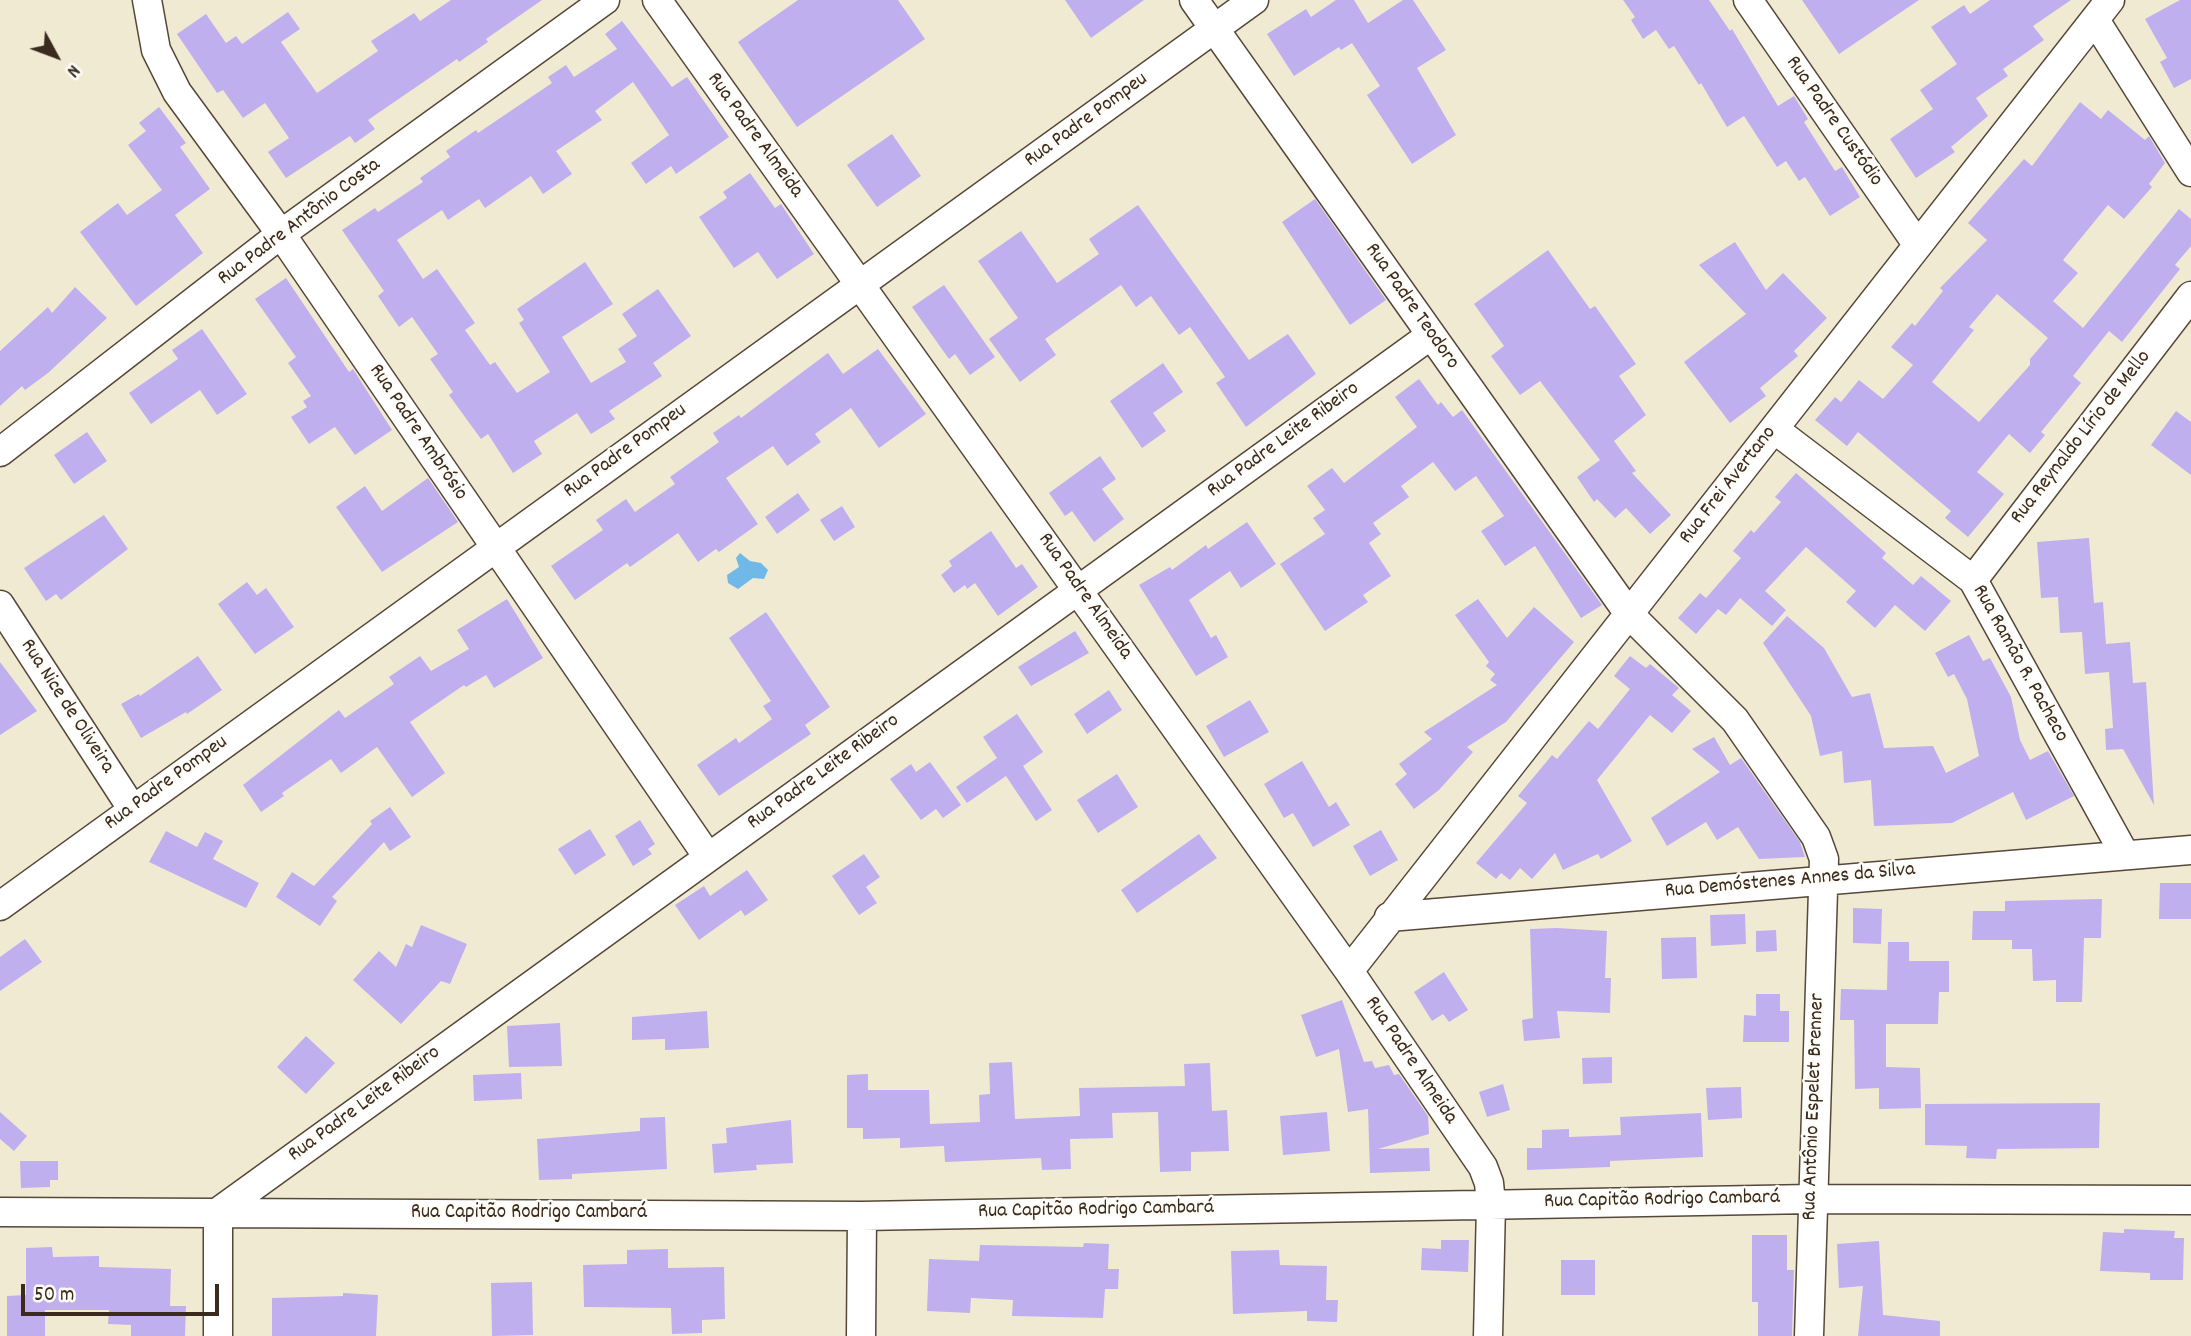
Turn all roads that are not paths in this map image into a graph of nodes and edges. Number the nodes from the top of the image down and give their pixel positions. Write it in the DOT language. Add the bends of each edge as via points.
graph roads {
  1 [pos="147,0"];
  2 [pos="605,0"];
  3 [pos="657,0"];
  4 [pos="1195,0"];
  5 [pos="1254,0"];
  6 [pos="1748,0"];
  7 [pos="2102,10"];
  8 [pos="1215,29"];
  9 [pos="2191,172"];
  10 [pos="281,234"];
  11 [pos="1917,244"];
  12 [pos="861,284"];
  13 [pos="2191,296"];
  14 [pos="1431,335"];
  15 [pos="1774,429"];
  16 [pos="0,452"];
  17 [pos="494,546"];
  18 [pos="1973,580"];
  19 [pos="1078,590"];
  20 [pos="0,605"];
  21 [pos="1629,614"];
  22 [pos="133,810"];
  23 [pos="2191,850"];
  24 [pos="2125,855"];
  25 [pos="708,857"];
  26 [pos="1822,879"];
  27 [pos="0,906"];
  28 [pos="1389,917"];
  29 [pos="1349,971"];
  30 [pos="1812,1199"];
  31 [pos="2191,1200"];
  32 [pos="1491,1204"];
  33 [pos="0,1212"];
  34 [pos="218,1212"];
  35 [pos="862,1216"];
  36 [pos="218,1336"];
  37 [pos="861,1336"];
  38 [pos="1488,1336"];
  39 [pos="1810,1336"];
  1 -- 10 [label="street, Rua Padre Ambrósio" via="156,51 177,93"];
  2 -- 10 [label="street, Rua Padre Antônio Costa"];
  3 -- 12 [label="street, Rua Padre Almeida"];
  4 -- 8 [label="street, Rua Padre Teodoro"];
  5 -- 8 [label="street, Rua Padre Pompeu"];
  6 -- 11 [label="street, Rua Padre Custódio"];
  7 -- 9 [label="street"];
  7 -- 11 [label="street, Rua Frei Avertano"];
  8 -- 12 [label="street, Rua Padre Pompeu"];
  8 -- 14 [label="street, Rua Padre Teodoro"];
  10 -- 16 [label="street, Rua Padre Antônio Costa"];
  10 -- 17 [label="street, Rua Padre Ambrósio"];
  11 -- 15 [label="street, Rua Frei Avertano"];
  12 -- 17 [label="street, Rua Padre Pompeu"];
  12 -- 19 [label="street, Rua Padre Almeida"];
  13 -- 18 [label="street, Rua Reynaldo Lírio de Mello"];
  14 -- 19 [label="street, Rua Padre Leite Ribeiro"];
  14 -- 21 [label="street, Rua Padre Teodoro"];
  15 -- 18 [label="street, Rua Ramão R. Pacheco"];
  15 -- 21 [label="street, Rua Frei Avertano"];
  17 -- 22 [label="street, Rua Padre Pompeu"];
  17 -- 25 [label="street, Rua Padre Ambrósio"];
  18 -- 24 [label="street, Rua Ramão R. Pacheco"];
  19 -- 25 [label="street, Rua Padre Leite Ribeiro"];
  19 -- 29 [label="street, Rua Padre Almeida"];
  20 -- 22 [label="street, Rua Nice de Oliveira"];
  21 -- 26 [label="street, Rua Padre Teodoro" via="1735,720 1816,837 1824,859"];
  21 -- 28 [label="street, Rua Frei Avertano"];
  22 -- 27 [label="street, Rua Padre Pompeu"];
  23 -- 24 [label="street, Rua Demóstenes Annes da Silva"];
  24 -- 26 [label="street, Rua Demóstenes Annes da Silva"];
  25 -- 34 [label="street, Rua Padre Leite Ribeiro"];
  26 -- 28 [label="street, Rua Demóstenes Annes da Silva"];
  26 -- 30 [label="street, Rua Antônio Espelet Brenner"];
  28 -- 29 [label="street, Rua Frei Avertano"];
  29 -- 32 [label="street, Rua Padre Almeida" via="1483,1167"];
  30 -- 31 [label="street, Rua Capitão Rodrigo Cambará"];
  30 -- 32 [label="street, Rua Capitão Rodrigo Cambará"];
  30 -- 39 [label="street, Rua Antônio Espelet Brenner"];
  32 -- 35 [label="street, Rua Capitão Rodrigo Cambará"];
  32 -- 38 [label="street, Rua Padre Almeida"];
  33 -- 34 [label="street, Rua Capitão Rodrigo Cambará"];
  34 -- 35 [label="street, Rua Capitão Rodrigo Cambará"];
  34 -- 36 [label="street"];
  35 -- 37 [label="street"];
}
